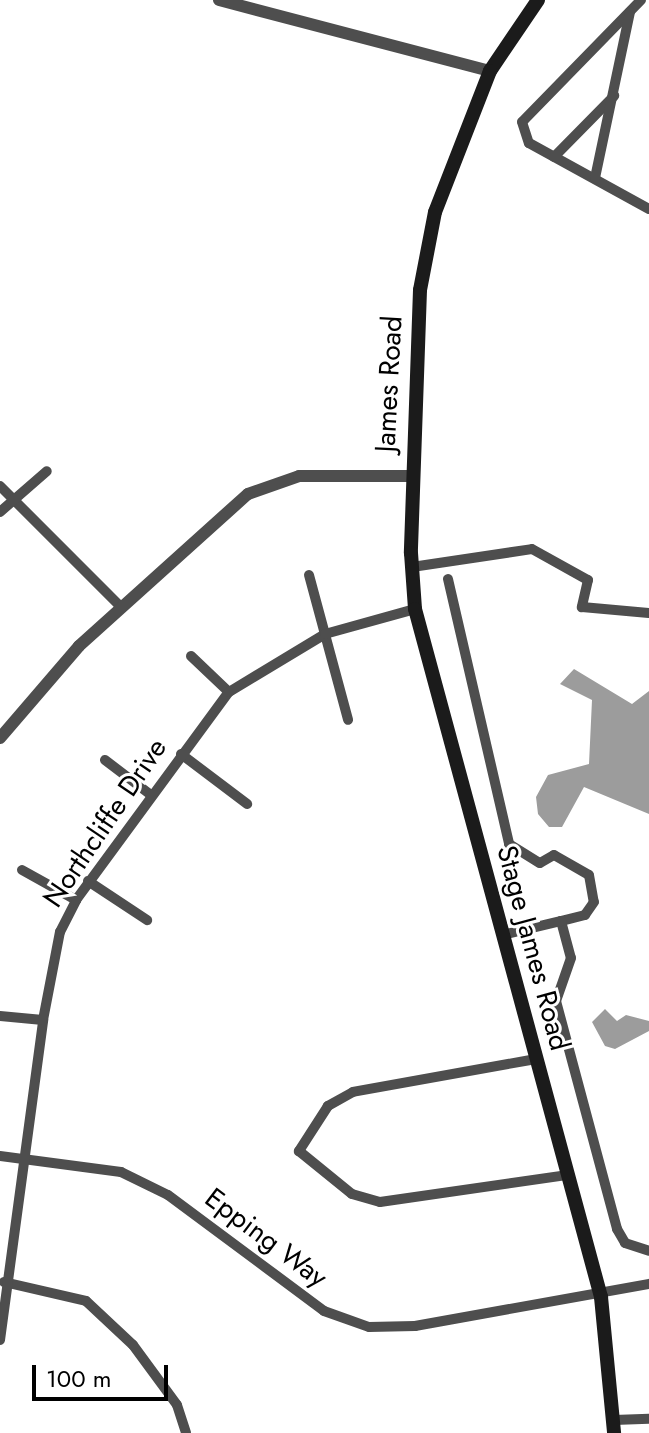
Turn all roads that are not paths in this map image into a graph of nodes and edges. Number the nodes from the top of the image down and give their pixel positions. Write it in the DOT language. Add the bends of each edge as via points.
graph roads {
  1 [pos="219,0"];
  2 [pos="538,0"];
  3 [pos="641,0"];
  4 [pos="631,10"];
  5 [pos="490,71"];
  6 [pos="616,94"];
  7 [pos="554,157"];
  8 [pos="595,178"];
  9 [pos="649,209"];
  10 [pos="47,471"];
  11 [pos="410,476"];
  12 [pos="0,486"];
  13 [pos="15,499"];
  14 [pos="0,512"];
  15 [pos="412,567"];
  16 [pos="309,575"];
  17 [pos="448,579"];
  18 [pos="120,606"];
  19 [pos="415,609"];
  20 [pos="649,613"];
  21 [pos="325,634"];
  22 [pos="191,656"];
  23 [pos="229,692"];
  24 [pos="348,720"];
  25 [pos="0,738"];
  26 [pos="181,754"];
  27 [pos="105,760"];
  28 [pos="151,795"];
  29 [pos="247,804"];
  30 [pos="22,870"];
  31 [pos="88,881"];
  32 [pos="76,900"];
  33 [pos="147,920"];
  34 [pos="561,921"];
  35 [pos="502,935"];
  36 [pos="0,1016"];
  37 [pos="43,1020"];
  38 [pos="536,1059"];
  39 [pos="0,1156"];
  40 [pos="20,1160"];
  41 [pos="568,1175"];
  42 [pos="649,1251"];
  43 [pos="4,1282"];
  44 [pos="649,1284"];
  45 [pos="1,1294"];
  46 [pos="601,1297"];
  47 [pos="0,1340"];
  48 [pos="649,1419"];
  49 [pos="614,1427"];
  50 [pos="186,1433"];
  1 -- 5 [label="street"];
  2 -- 5 [label="main road, James Road"];
  3 -- 4 [label="street"];
  4 -- 6 [label="street"];
  4 -- 7 [label="street" via="522,122 529,143"];
  5 -- 11 [label="main road, James Road" via="435,212 420,290"];
  6 -- 7 [label="street"];
  6 -- 8 [label="street"];
  7 -- 8 [label="street"];
  8 -- 9 [label="street"];
  10 -- 13 [label="street"];
  11 -- 15 [label="main road, Stage James Road"];
  11 -- 18 [label="street, James Road" via="299,476 261,487 204,526"];
  12 -- 13 [label="street"];
  13 -- 14 [label="street"];
  13 -- 18 [label="street"];
  15 -- 19 [label="main road, Stage James Road"];
  15 -- 20 [label="street" via="532,549 588,580 582,607"];
  16 -- 21 [label="street"];
  17 -- 34 [label="street" via="509,844 540,863 554,855 589,875 594,902 585,915"];
  18 -- 25 [label="street, James Road"];
  19 -- 21 [label="street, Northcliffe Drive"];
  19 -- 35 [label="main road, Stage James Road"];
  21 -- 23 [label="street, Northcliffe Drive"];
  21 -- 24 [label="street"];
  22 -- 23 [label="street"];
  23 -- 26 [label="street, Northcliffe Drive"];
  26 -- 28 [label="street, Northcliffe Drive"];
  26 -- 29 [label="street"];
  27 -- 28 [label="street"];
  28 -- 31 [label="street, Northcliffe Drive"];
  30 -- 32 [label="street"];
  31 -- 32 [label="street, Northcliffe Drive"];
  31 -- 33 [label="street"];
  32 -- 37 [label="street, Northcliffe Drive" via="60,932"];
  34 -- 35 [label="street"];
  34 -- 42 [label="street" via="571,958 556,1001 625,1243"];
  35 -- 38 [label="main road, Stage James Road"];
  36 -- 37 [label="street"];
  37 -- 40 [label="street, Northcliffe Drive"];
  38 -- 41 [label="main road, Stage James Road"];
  38 -- 41 [label="street" via="353,1092 328,1106 299,1151 352,1194 380,1202"];
  39 -- 40 [label="street, Epping Way"];
  40 -- 43 [label="street, Northcliffe Drive"];
  40 -- 46 [label="street, Epping Way" via="121,1172 168,1195 324,1311 369,1327"];
  41 -- 46 [label="main road, Stage James Road"];
  43 -- 45 [label="street, Northcliffe Drive"];
  43 -- 50 [label="street" via="86,1301 133,1345 177,1405"];
  44 -- 46 [label="street, Epping Way"];
  45 -- 47 [label="street, Northcliffe Drive"];
  46 -- 49 [label="main road, Stage James Road"];
  48 -- 49 [label="street"];
}
